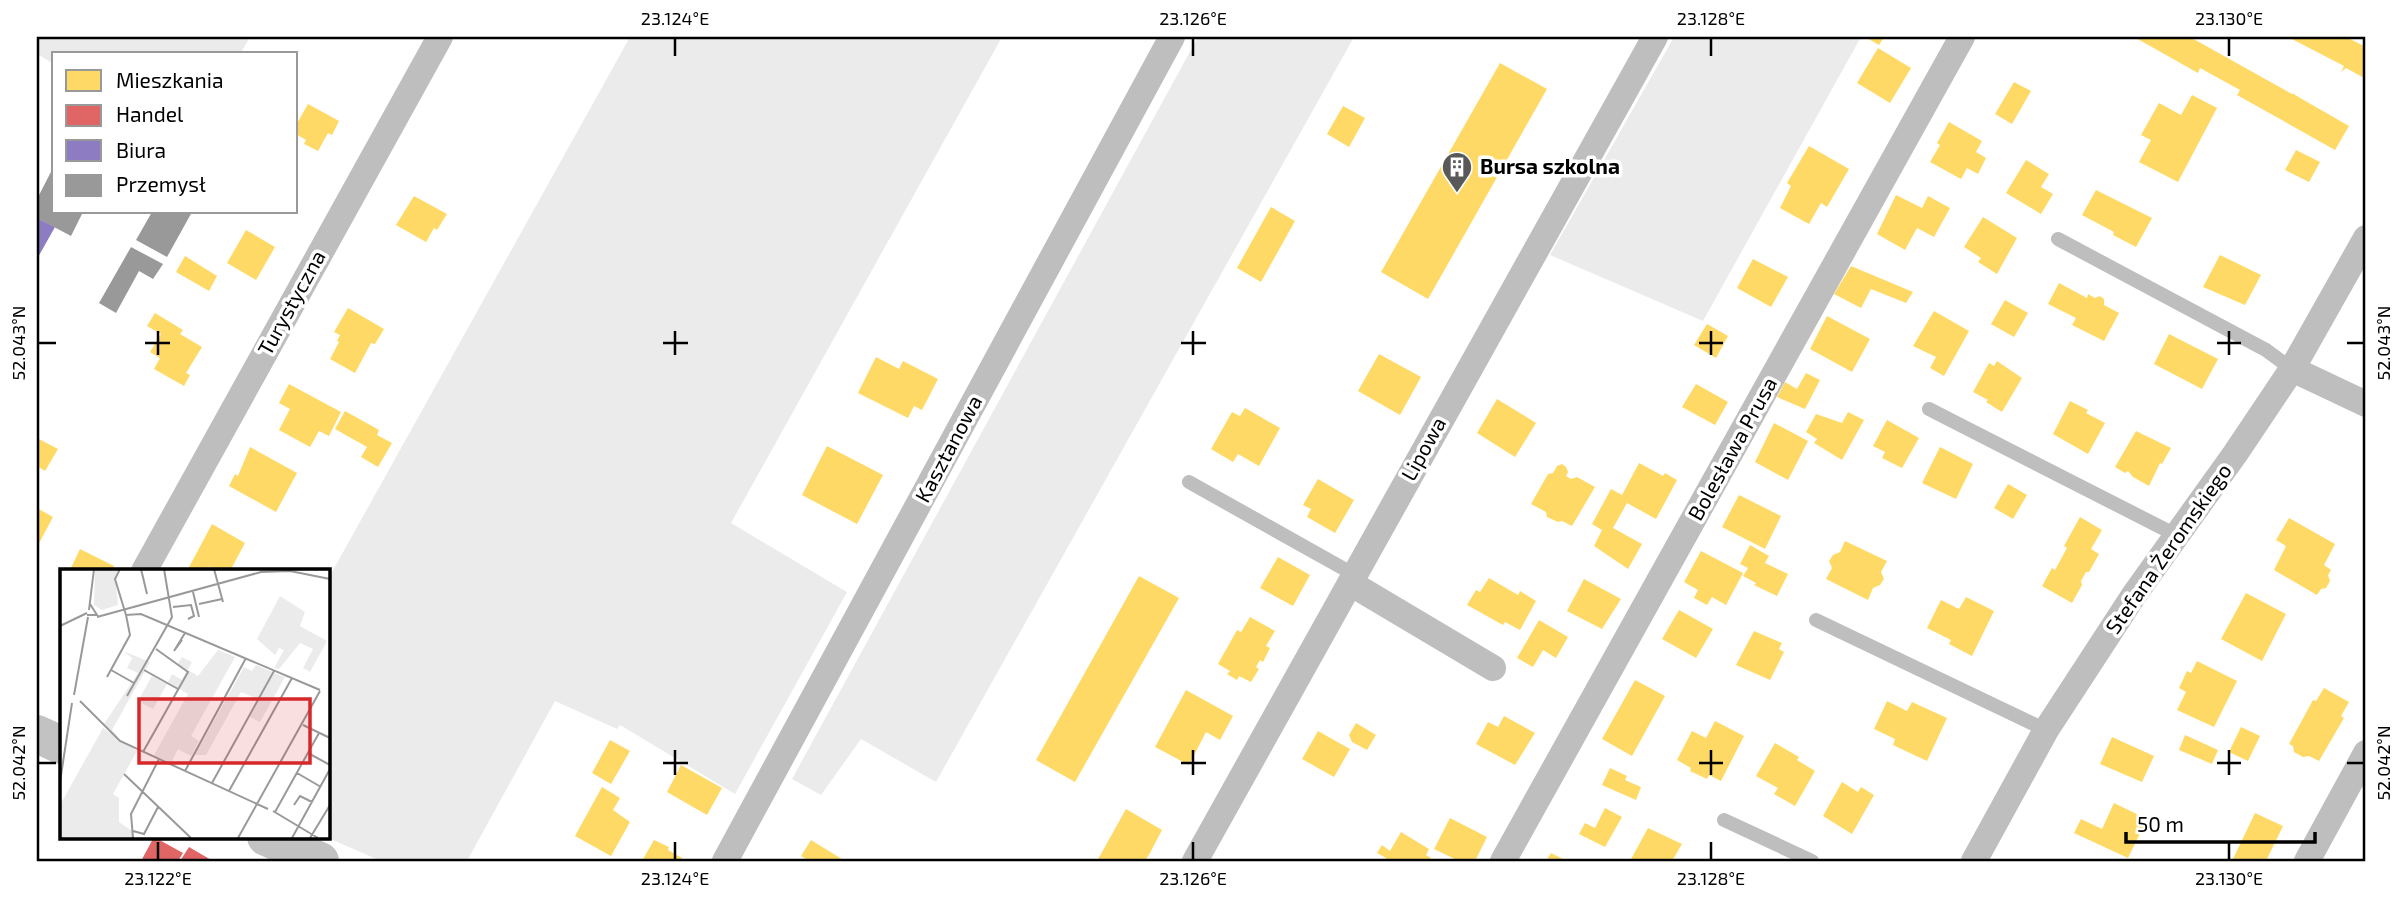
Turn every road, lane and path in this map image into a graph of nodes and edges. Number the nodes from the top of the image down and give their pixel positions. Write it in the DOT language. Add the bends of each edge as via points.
graph roads {
  1 [pos="440,37"];
  2 [pos="1172,37"];
  3 [pos="1655,37"];
  4 [pos="1962,37"];
  5 [pos="2366,237"];
  6 [pos="2058,239"];
  7 [pos="2292,369"];
  8 [pos="2366,404"];
  9 [pos="1929,409"];
  10 [pos="1189,482"];
  11 [pos="2178,536"];
  12 [pos="145,569"];
  13 [pos="1352,579"];
  14 [pos="1816,620"];
  15 [pos="1493,668"];
  16 [pos="2046,730"];
  17 [pos="2365,757"];
  18 [pos="1724,820"];
  19 [pos="272,847"];
  20 [pos="320,861"];
  21 [pos="725,861"];
  22 [pos="1195,861"];
  23 [pos="1503,861"];
  24 [pos="1812,861"];
  25 [pos="1974,861"];
  26 [pos="2307,861"];
  1 -- 12 [label="street, Turystyczna"];
  2 -- 21 [label="street, Kasztanowa"];
  3 -- 13 [label="street, Lipowa"];
  4 -- 23 [label="street, Bolesława Prusa"];
  5 -- 7 [label="street, Stefana Żeromskiego"];
  6 -- 7 [label="lane" via="2266,350"];
  7 -- 8 [label="street"];
  7 -- 11 [label="street, Stefana Żeromskiego"];
  9 -- 11 [label="lane"];
  10 -- 13 [label="lane"];
  11 -- 16 [label="street, Stefana Żeromskiego"];
  13 -- 15 [label="street"];
  13 -- 22 [label="street, Lipowa"];
  14 -- 16 [label="lane"];
  16 -- 25 [label="street, Stefana Żeromskiego"];
  17 -- 26 [label="street"];
  18 -- 24 [label="lane"];
  19 -- 20 [label="street"];
}
